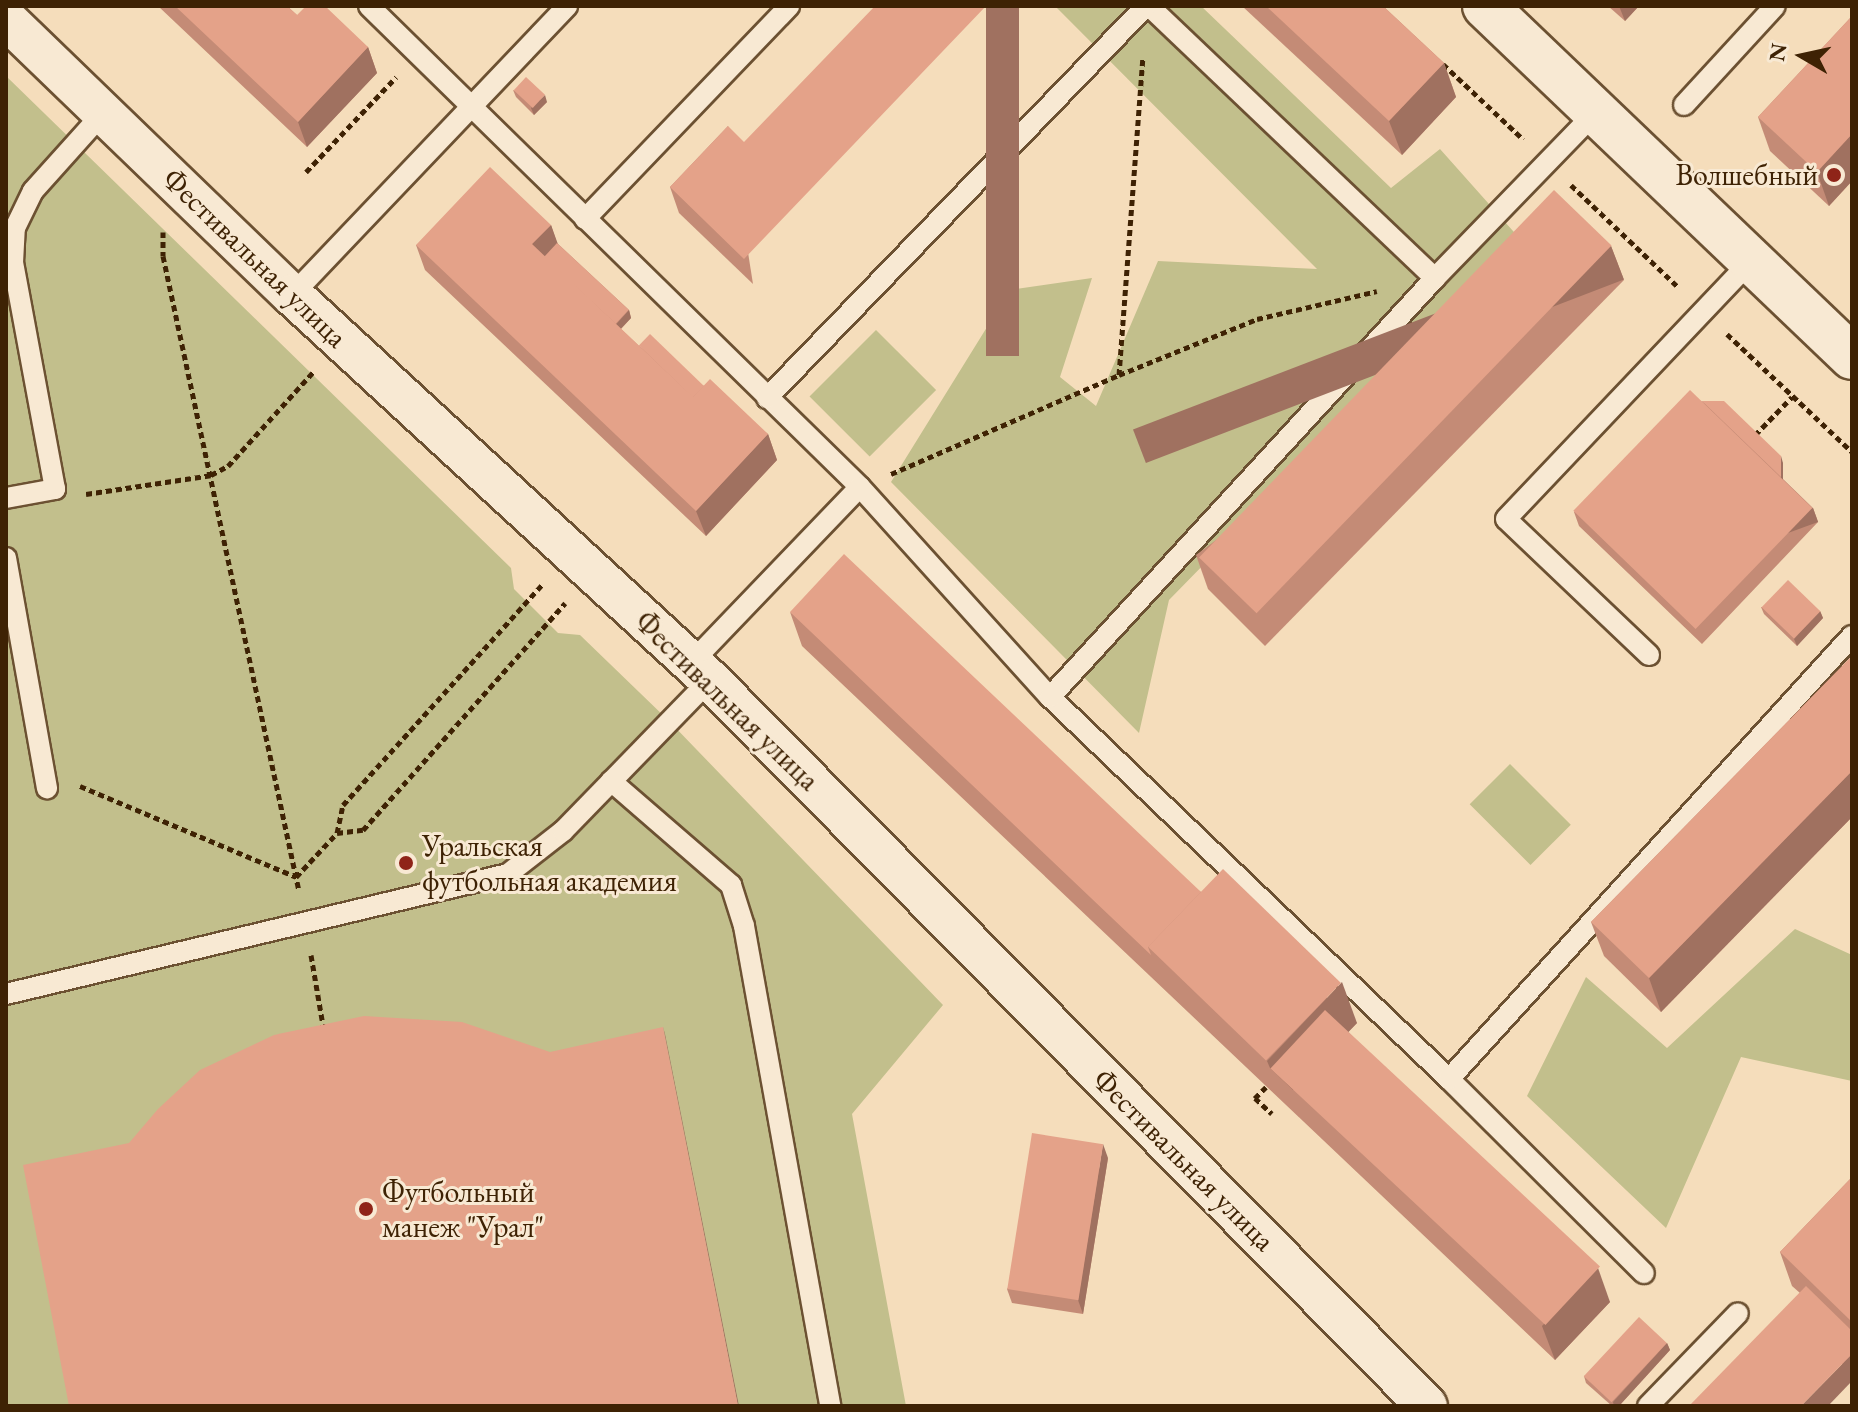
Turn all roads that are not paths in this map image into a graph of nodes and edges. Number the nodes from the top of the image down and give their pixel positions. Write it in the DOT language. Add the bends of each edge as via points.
graph roads {
  1 [pos="369,6"];
  2 [pos="567,6"];
  3 [pos="789,6"];
  4 [pos="1147,6"];
  5 [pos="1485,6"];
  6 [pos="1775,6"];
  7 [pos="6,19"];
  8 [pos="469,105"];
  9 [pos="1684,105"];
  10 [pos="1597,111"];
  11 [pos="103,113"];
  12 [pos="585,219"];
  13 [pos="10,228"];
  14 [pos="1752,260"];
  15 [pos="1435,278"];
  16 [pos="292,295"];
  17 [pos="1852,357"];
  18 [pos="767,398"];
  19 [pos="860,487"];
  20 [pos="6,498"];
  21 [pos="6,558"];
  22 [pos="1852,636"];
  23 [pos="1649,655"];
  24 [pos="700,671"];
  25 [pos="1050,697"];
  26 [pos="611,781"];
  27 [pos="47,788"];
  28 [pos="6,994"];
  29 [pos="1449,1079"];
  30 [pos="1644,1273"];
  31 [pos="1738,1313"];
  32 [pos="830,1406"];
  33 [pos="1427,1406"];
  34 [pos="1648,1406"];
  1 -- 8 [label="lane"];
  2 -- 8 [label="lane"];
  3 -- 12 [label="lane"];
  4 -- 15 [label="lane"];
  4 -- 18 [label="lane"];
  5 -- 10 [label="main road"];
  6 -- 9 [label="lane"];
  7 -- 11 [label="street, Фестивальная улица"];
  8 -- 12 [label="lane"];
  8 -- 16 [label="lane"];
  10 -- 14 [label="main road"];
  10 -- 15 [label="lane"];
  11 -- 13 [label="lane" via="33,191"];
  11 -- 16 [label="street, Фестивальная улица"];
  12 -- 18 [label="lane"];
  13 -- 20 [label="lane" via="55,489"];
  14 -- 17 [label="main road"];
  14 -- 23 [label="lane" via="1506,519"];
  15 -- 25 [label="lane"];
  16 -- 24 [label="street, Фестивальная улица"];
  18 -- 19 [label="lane"];
  19 -- 24 [label="lane" via="744,611"];
  19 -- 25 [label="lane"];
  21 -- 27 [label="lane"];
  22 -- 29 [label="lane"];
  24 -- 26 [label="lane"];
  24 -- 33 [label="street, Фестивальная улица"];
  25 -- 29 [label="lane"];
  26 -- 28 [label="lane" via="563,831 508,874"];
  26 -- 32 [label="lane" via="731,885 744,926"];
  29 -- 30 [label="lane"];
  31 -- 34 [label="lane"];
}
